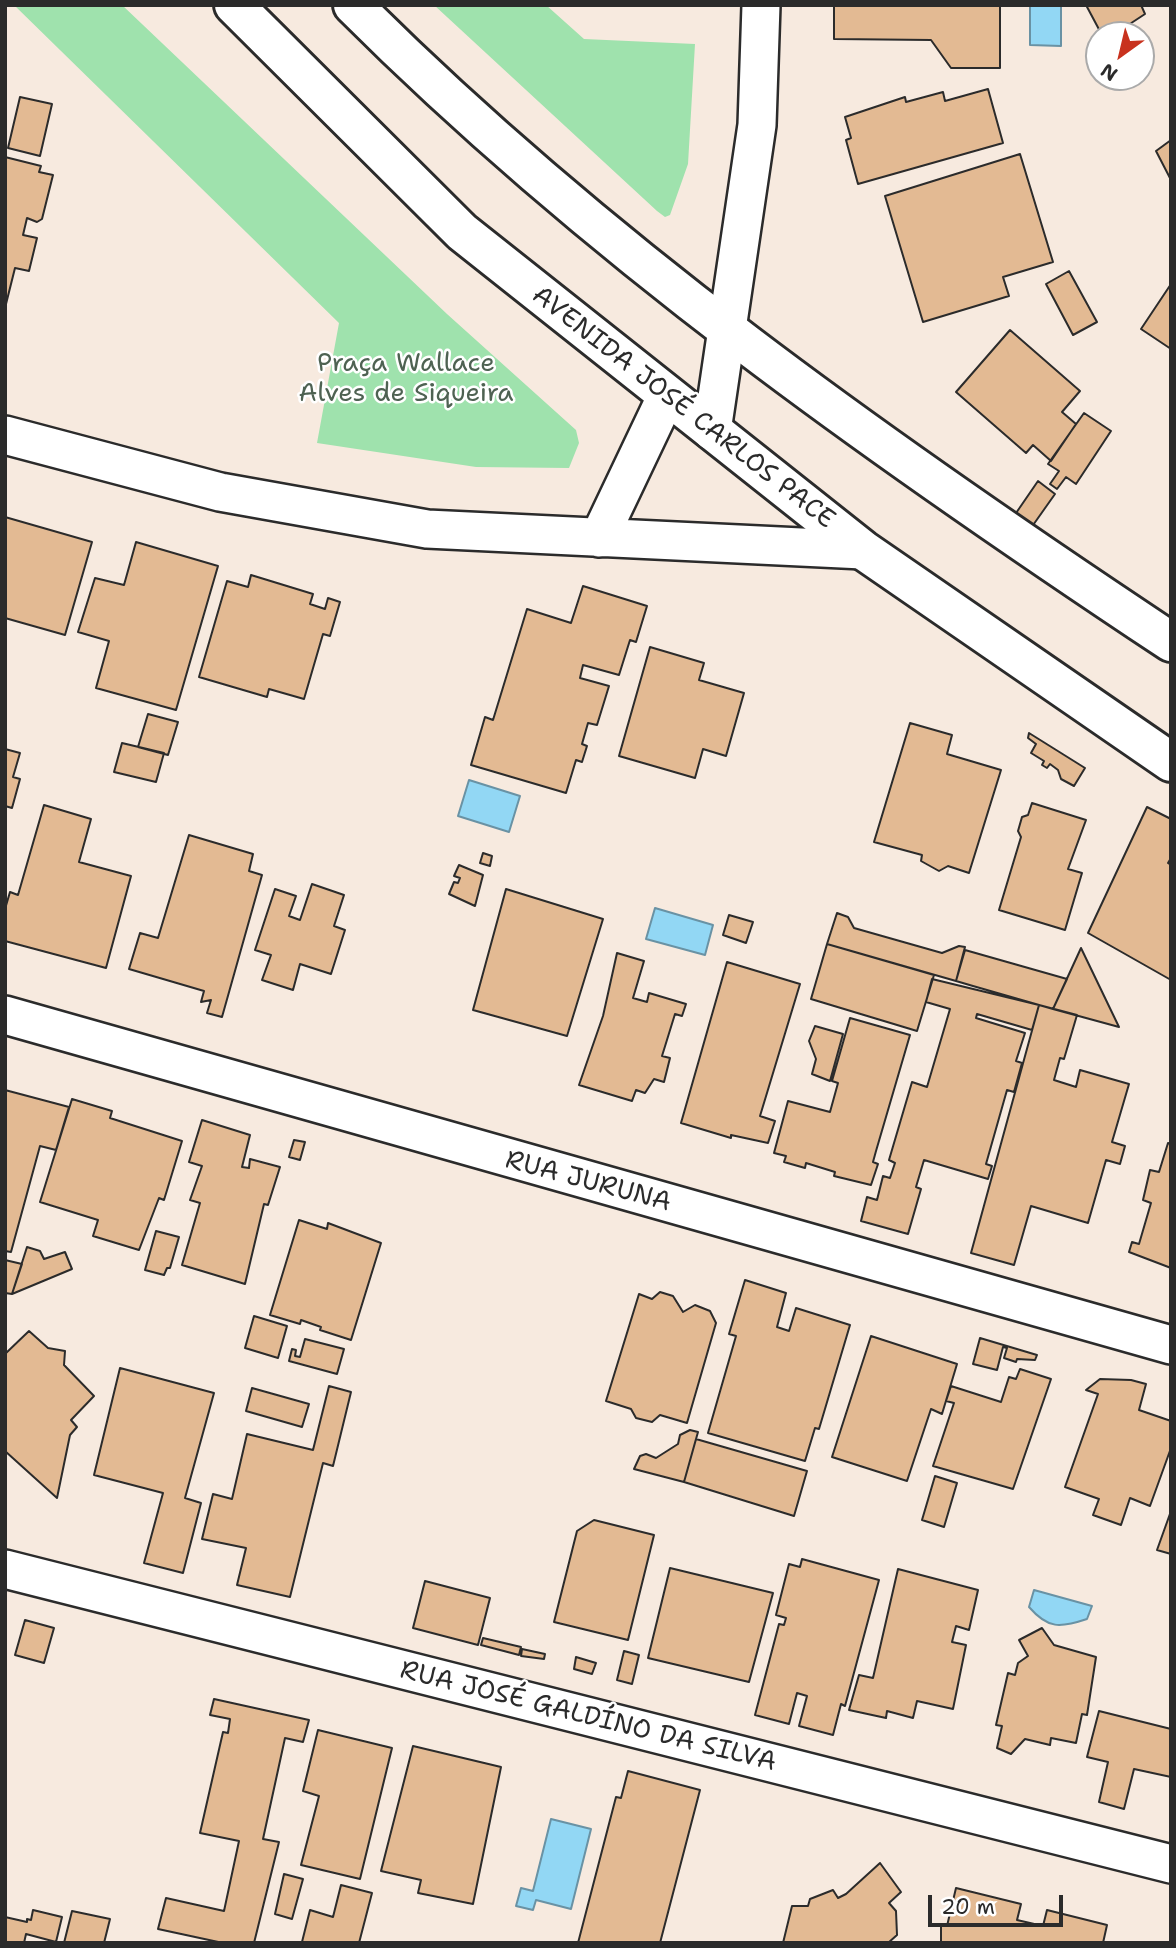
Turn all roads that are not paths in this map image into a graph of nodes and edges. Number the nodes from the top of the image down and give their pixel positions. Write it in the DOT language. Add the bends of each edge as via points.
graph roads {
  1 [pos="234,5"];
  2 [pos="353,5"];
  3 [pos="761,5"];
  4 [pos="727,330"];
  5 [pos="667,395"];
  6 [pos="712,431"];
  7 [pos="5,435"];
  8 [pos="599,538"];
  9 [pos="863,550"];
  10 [pos="1171,642"];
  11 [pos="1171,762"];
  12 [pos="5,1015"];
  13 [pos="1171,1345"];
  14 [pos="5,1569"];
  15 [pos="1171,1864"];
  1 -- 5 [label="main road, AVENIDA JOSÉ CARLOS PACE" via="462,232"];
  2 -- 4 [label="main road" via="572,208"];
  3 -- 4 [label="street" via="757,125"];
  4 -- 6 [label="street"];
  4 -- 10 [label="main road" via="964,505"];
  5 -- 6 [label="main road, AVENIDA JOSÉ CARLOS PACE"];
  5 -- 8 [label="street"];
  6 -- 9 [label="main road, AVENIDA JOSÉ CARLOS PACE"];
  7 -- 8 [label="street" via="220,492 427,529"];
  8 -- 9 [label="street"];
  9 -- 11 [label="main road, AVENIDA JOSÉ CARLOS PACE"];
  12 -- 13 [label="street, RUA JURUNA"];
  14 -- 15 [label="street, RUA JOSÉ GALDÍNO DA SILVA"];
}
